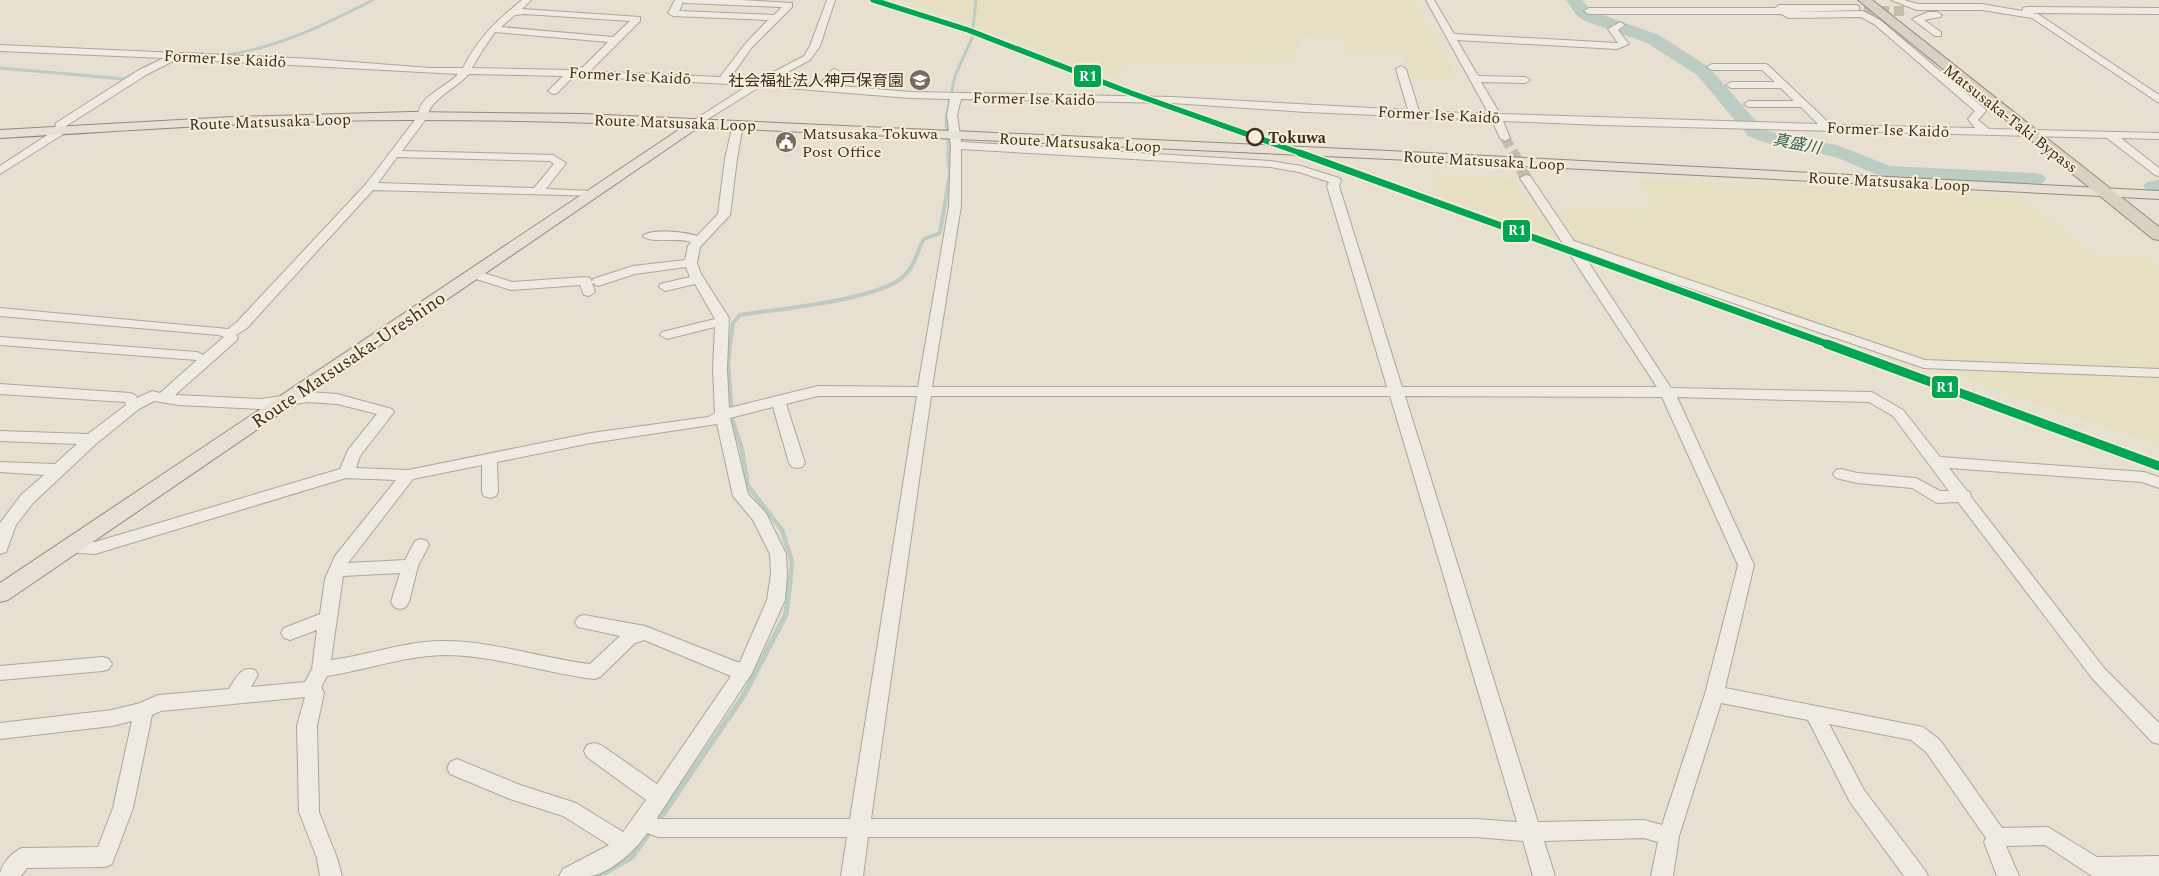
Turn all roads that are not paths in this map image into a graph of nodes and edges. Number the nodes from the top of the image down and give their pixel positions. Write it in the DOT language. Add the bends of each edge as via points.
graph roads {
  1 [pos="527,0"];
  2 [pos="679,0"];
  3 [pos="685,0"];
  4 [pos="831,0"];
  5 [pos="1430,0"];
  6 [pos="1848,0"];
  7 [pos="1895,0"];
  8 [pos="2011,0"];
  9 [pos="791,2"];
  10 [pos="1864,6"];
  11 [pos="2008,10"];
  12 [pos="1783,11"];
  13 [pos="1907,11"];
  14 [pos="2159,11"];
  15 [pos="513,12"];
  16 [pos="774,18"];
  17 [pos="493,29"];
  18 [pos="1938,34"];
  19 [pos="1450,38"];
  20 [pos="616,40"];
  21 [pos="0,48"];
  22 [pos="180,56"];
  23 [pos="1712,67"];
  24 [pos="1401,70"];
  25 [pos="466,71"];
  26 [pos="835,72"];
  27 [pos="572,73"];
  28 [pos="1475,79"];
  29 [pos="723,80"];
  30 [pos="1524,80"];
  31 [pos="759,83"];
  32 [pos="1731,85"];
  33 [pos="1784,85"];
  34 [pos="120,86"];
  35 [pos="108,87"];
  36 [pos="822,88"];
  37 [pos="553,91"];
  38 [pos="956,97"];
  39 [pos="2159,100"];
  40 [pos="1749,104"];
  41 [pos="1804,104"];
  42 [pos="1414,113"];
  43 [pos="423,116"];
  44 [pos="1496,117"];
  45 [pos="695,124"];
  46 [pos="738,124"];
  47 [pos="1827,126"];
  48 [pos="61,131"];
  49 [pos="1987,132"];
  50 [pos="0,134"];
  51 [pos="2033,134"];
  52 [pos="2110,135"];
  53 [pos="2159,136"];
  54 [pos="1504,138"];
  55 [pos="955,140"];
  56 [pos="394,154"];
  57 [pos="0,171"];
  58 [pos="2159,173"];
  59 [pos="1526,178"];
  60 [pos="370,186"];
  61 [pos="537,192"];
  62 [pos="2106,192"];
  63 [pos="594,194"];
  64 [pos="2159,195"];
  65 [pos="2158,234"];
  66 [pos="649,236"];
  67 [pos="699,242"];
  68 [pos="1571,244"];
  69 [pos="691,263"];
  70 [pos="474,274"];
  71 [pos="698,279"];
  72 [pos="665,287"];
  73 [pos="3,314"];
  74 [pos="722,321"];
  75 [pos="228,334"];
  76 [pos="667,335"];
  77 [pos="0,341"];
  78 [pos="197,356"];
  79 [pos="2159,373"];
  80 [pos="0,389"];
  81 [pos="925,392"];
  82 [pos="1667,392"];
  83 [pos="1396,393"];
  84 [pos="164,397"];
  85 [pos="288,400"];
  86 [pos="778,400"];
  87 [pos="134,406"];
  88 [pos="722,415"];
  89 [pos="0,436"];
  90 [pos="92,440"];
  91 [pos="490,458"];
  92 [pos="1936,462"];
  93 [pos="797,463"];
  94 [pos="0,467"];
  95 [pos="60,470"];
  96 [pos="346,473"];
  97 [pos="1841,474"];
  98 [pos="408,476"];
  99 [pos="2159,483"];
  100 [pos="490,492"];
  101 [pos="1964,496"];
  102 [pos="421,545"];
  103 [pos="0,548"];
  104 [pos="70,548"];
  105 [pos="410,566"];
  106 [pos="336,570"];
  107 [pos="0,594"];
  108 [pos="400,602"];
  109 [pos="328,618"];
  110 [pos="584,622"];
  111 [pos="290,632"];
  112 [pos="645,633"];
  113 [pos="103,664"];
  114 [pos="746,668"];
  115 [pos="320,669"];
  116 [pos="0,673"];
  117 [pos="249,675"];
  118 [pos="310,690"];
  119 [pos="1714,694"];
  120 [pos="234,696"];
  121 [pos="144,710"];
  122 [pos="1814,714"];
  123 [pos="2155,726"];
  124 [pos="0,731"];
  125 [pos="594,751"];
  126 [pos="457,768"];
  127 [pos="659,797"];
  128 [pos="642,822"];
  129 [pos="859,829"];
  130 [pos="1530,832"];
  131 [pos="1669,836"];
  132 [pos="1999,840"];
  133 [pos="624,844"];
  134 [pos="2159,866"];
  135 [pos="8,876"];
  136 [pos="331,876"];
  137 [pos="570,876"];
  138 [pos="852,876"];
  139 [pos="1544,876"];
  140 [pos="1662,876"];
  141 [pos="1917,876"];
  142 [pos="2008,876"];
  1 -- 15 [label="street"];
  2 -- 16 [label="street" via="673,13"];
  3 -- 9 [label="street"];
  4 -- 31 [label="street" via="815,46 807,58"];
  5 -- 19 [label="street"];
  6 -- 12 [label="street" via="1856,8 1778,8"];
  7 -- 11 [label="street" via="1917,8"];
  8 -- 11 [label="street" via="2019,6"];
  9 -- 16 [label="street"];
  10 -- 12 [label="street"];
  10 -- 51 [label="highway, Matsusaka-Taki Bypass"];
  11 -- 13 [label="street"];
  11 -- 14 [label="street"];
  11 -- 18 [label="street" via="1997,15 1928,15 1917,19"];
  11 -- 39 [label="street" via="2035,16"];
  12 -- 19 [label="street" via="1586,7 1616,27 1624,44 1617,46"];
  12 -- 49 [label="street" via="1789,15 1862,14 1876,22 1982,111 1974,122"];
  15 -- 17 [label="street"];
  15 -- 20 [label="street" via="637,19"];
  16 -- 29 [label="street"];
  17 -- 20 [label="street"];
  17 -- 25 [label="street"];
  19 -- 28 [label="street"];
  20 -- 27 [label="street" via="586,69"];
  21 -- 22 [label="street, Former Ise Kaidō"];
  22 -- 25 [label="street, Former Ise Kaidō"];
  22 -- 34 [label="street" via="147,69"];
  23 -- 33 [label="street" via="1765,67"];
  24 -- 42 [label="street"];
  25 -- 27 [label="street, Former Ise Kaidō"];
  25 -- 43 [label="street" via="430,101 423,110"];
  26 -- 36 [label="street"];
  27 -- 29 [label="street, Former Ise Kaidō"];
  27 -- 37 [label="street"];
  28 -- 30 [label="street"];
  28 -- 44 [label="street"];
  29 -- 31 [label="street, Former Ise Kaidō"];
  31 -- 36 [label="street, Former Ise Kaidō"];
  31 -- 45 [label="street"];
  32 -- 33 [label="street"];
  33 -- 41 [label="street"];
  34 -- 35 [label="street"];
  34 -- 48 [label="street" via="60,125"];
  36 -- 38 [label="street, Former Ise Kaidō"];
  38 -- 42 [label="street, Former Ise Kaidō" via="1172,100"];
  38 -- 55 [label="street" via="952,116"];
  40 -- 41 [label="street"];
  41 -- 47 [label="street"];
  42 -- 44 [label="street, Former Ise Kaidō"];
  43 -- 45 [label="main road, Route Matsusaka Loop" via="584,118"];
  43 -- 48 [label="main road, Route Matsusaka Loop" via="233,121"];
  43 -- 56 [label="street"];
  44 -- 47 [label="street, Former Ise Kaidō" via="1611,123"];
  44 -- 54 [label="street"];
  45 -- 46 [label="main road, Route Matsusaka Loop"];
  45 -- 63 [label="main road, Route Matsusaka-Ureshino"];
  46 -- 55 [label="main road, Route Matsusaka Loop"];
  46 -- 67 [label="street" via="730,159 724,215"];
  47 -- 49 [label="street, Former Ise Kaidō"];
  48 -- 50 [label="main road, Route Matsusaka Loop"];
  48 -- 57 [label="street"];
  49 -- 51 [label="street, Former Ise Kaidō"];
  51 -- 52 [label="street, Former Ise Kaidō"];
  51 -- 62 [label="highway, Matsusaka-Taki Bypass"];
  52 -- 53 [label="street, Former Ise Kaidō"];
  52 -- 58 [label="street"];
  55 -- 62 [label="main road, Route Matsusaka Loop" via="1389,155"];
  55 -- 81 [label="street" via="949,184 954,206"];
  55 -- 83 [label="street" via="1270,164 1301,169 1335,180 1334,186"];
  56 -- 60 [label="street"];
  56 -- 61 [label="street" via="552,158 560,163"];
  59 -- 68 [label="street"];
  60 -- 61 [label="street"];
  60 -- 75 [label="street" via="242,325"];
  61 -- 63 [label="street"];
  62 -- 64 [label="main road, Route Matsusaka Loop"];
  62 -- 65 [label="highway, Matsusaka-Taki Bypass"];
  63 -- 70 [label="main road, Route Matsusaka-Ureshino"];
  66 -- 67 [label="street" via="686,236"];
  67 -- 69 [label="street" via="694,246"];
  68 -- 79 [label="street" via="1924,364"];
  68 -- 82 [label="street"];
  69 -- 70 [label="street" via="633,270 593,287 585,281 511,286"];
  69 -- 71 [label="street"];
  70 -- 85 [label="main road, Route Matsusaka-Ureshino"];
  71 -- 72 [label="street"];
  71 -- 74 [label="street"];
  73 -- 75 [label="street"];
  74 -- 76 [label="street"];
  74 -- 88 [label="street"];
  75 -- 84 [label="street" via="231,338 174,382"];
  77 -- 78 [label="street"];
  80 -- 87 [label="street" via="130,398"];
  81 -- 83 [label="street"];
  81 -- 86 [label="street" via="818,391"];
  81 -- 129 [label="street"];
  82 -- 83 [label="street"];
  82 -- 92 [label="street" via="1872,396 1898,412"];
  82 -- 119 [label="street" via="1746,565"];
  83 -- 130 [label="street"];
  84 -- 85 [label="street" via="261,404"];
  84 -- 87 [label="street" via="152,396"];
  85 -- 96 [label="street" via="308,397 337,400 387,412 353,454"];
  85 -- 104 [label="main road, Route Matsusaka-Ureshino"];
  86 -- 88 [label="street"];
  86 -- 93 [label="street"];
  87 -- 90 [label="street"];
  88 -- 91 [label="street" via="711,421 591,438"];
  88 -- 114 [label="street" via="741,496 760,517 778,554 780,574 776,600"];
  89 -- 90 [label="street"];
  90 -- 95 [label="street"];
  91 -- 98 [label="street"];
  91 -- 100 [label="street"];
  92 -- 99 [label="street" via="2144,477"];
  92 -- 101 [label="street"];
  94 -- 95 [label="street"];
  95 -- 103 [label="street" via="26,499 8,523"];
  96 -- 98 [label="street"];
  96 -- 104 [label="street" via="95,548"];
  97 -- 101 [label="street" via="1916,483 1937,497"];
  98 -- 106 [label="street"];
  101 -- 123 [label="street" via="2098,673"];
  102 -- 105 [label="street"];
  104 -- 107 [label="main road, Route Matsusaka-Ureshino"];
  105 -- 106 [label="street"];
  105 -- 108 [label="street"];
  106 -- 109 [label="street"];
  109 -- 111 [label="street"];
  109 -- 115 [label="street"];
  110 -- 112 [label="street"];
  112 -- 114 [label="street" via="736,670"];
  112 -- 115 [label="street" via="629,638 594,672 501,653 444,648"];
  113 -- 116 [label="street"];
  114 -- 127 [label="street"];
  115 -- 118 [label="street"];
  117 -- 120 [label="street"];
  118 -- 120 [label="street"];
  118 -- 136 [label="street" via="315,693 307,726 309,812"];
  119 -- 122 [label="street"];
  119 -- 131 [label="street"];
  120 -- 121 [label="street" via="158,703"];
  121 -- 124 [label="street" via="112,718"];
  121 -- 135 [label="street" via="123,808 105,857 22,858"];
  122 -- 132 [label="street" via="1916,733 1932,746"];
  122 -- 141 [label="street" via="1857,796"];
  125 -- 127 [label="street"];
  126 -- 133 [label="street" via="517,794 569,809"];
  127 -- 128 [label="street"];
  128 -- 129 [label="street" via="658,828"];
  128 -- 133 [label="street"];
  129 -- 130 [label="street" via="1476,828"];
  129 -- 138 [label="street"];
  130 -- 131 [label="street" via="1644,830"];
  130 -- 139 [label="street"];
  131 -- 140 [label="street"];
  132 -- 134 [label="street" via="2048,836 2094,867"];
  132 -- 142 [label="street" via="1994,842"];
  133 -- 137 [label="street" via="612,856"];
}
